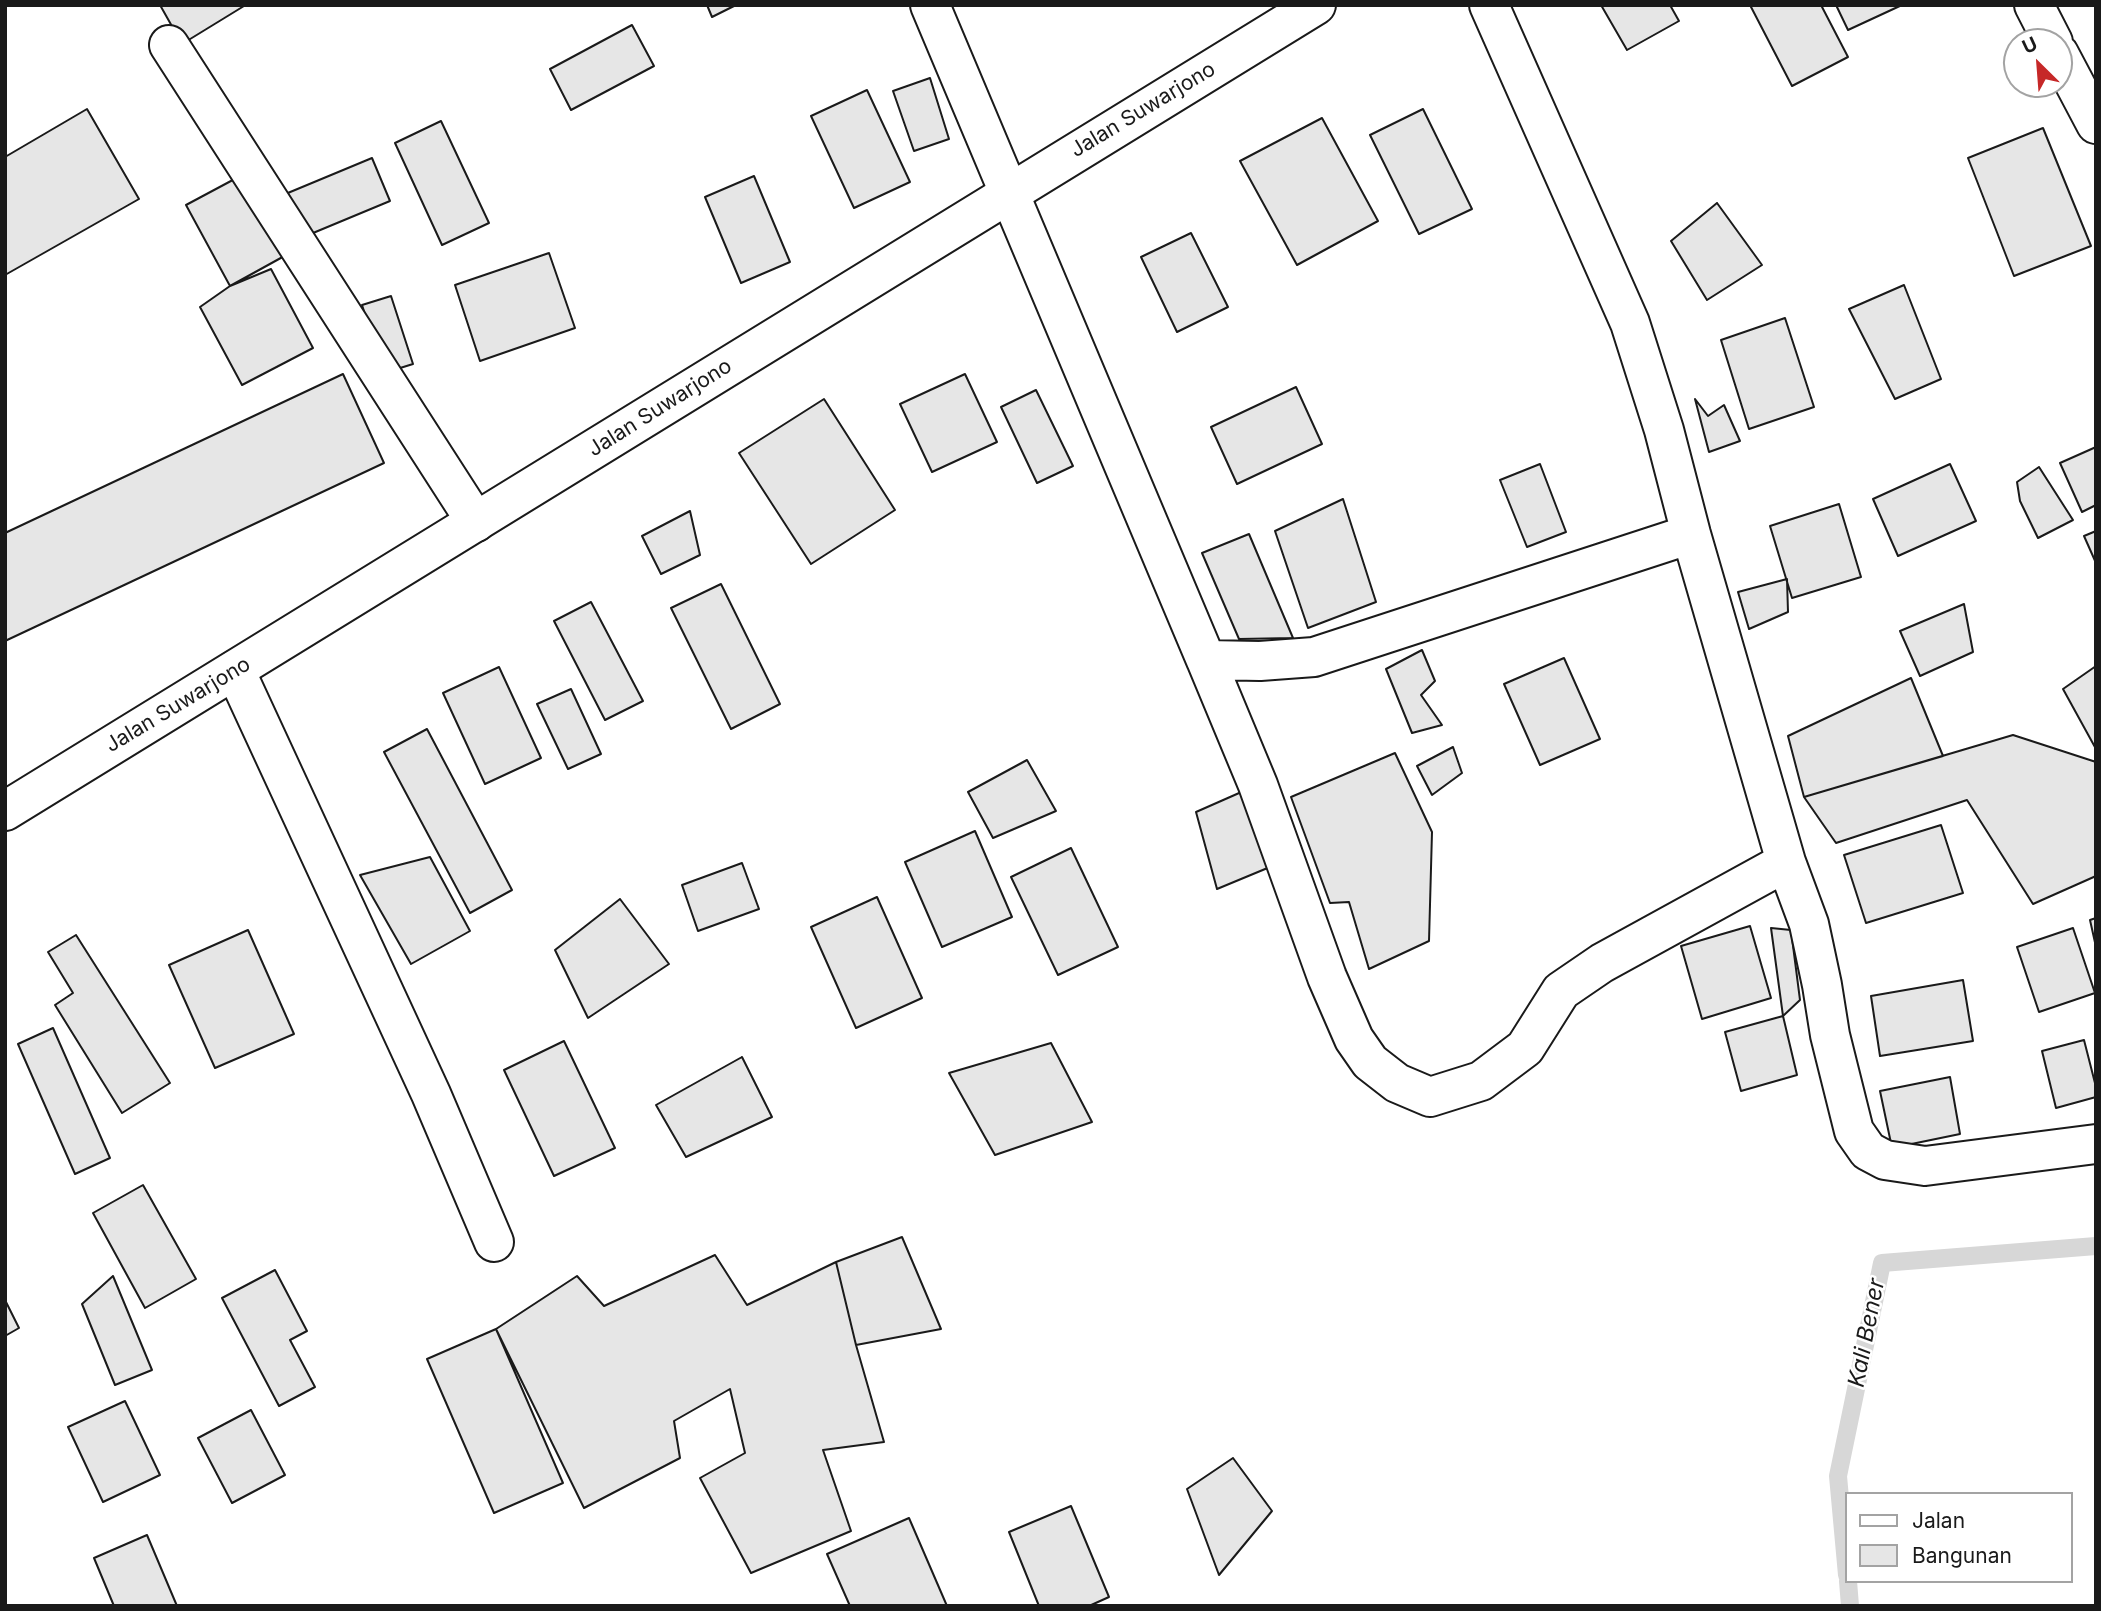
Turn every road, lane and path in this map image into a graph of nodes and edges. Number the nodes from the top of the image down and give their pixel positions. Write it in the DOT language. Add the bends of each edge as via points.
graph roads {
  1 [pos="930,5"];
  2 [pos="1316,5"];
  3 [pos="1489,5"];
  4 [pos="2034,5"];
  5 [pos="2046,28"];
  6 [pos="169,45"];
  7 [pos="2073,80"];
  8 [pos="2096,124"];
  9 [pos="1009,192"];
  10 [pos="476,522"];
  11 [pos="1691,534"];
  12 [pos="1206,660"];
  13 [pos="235,670"];
  14 [pos="5,811"];
  15 [pos="1786,862"];
  16 [pos="2096,1144"];
  17 [pos="494,1242"];
  1 -- 9 [label="street"];
  2 -- 9 [label="street, Jalan Suwarjono"];
  3 -- 11 [label="street" via="1630,323"];
  4 -- 5 [label="street"];
  6 -- 10 [label="street"];
  7 -- 8 [label="street"];
  9 -- 10 [label="street, Jalan Suwarjono"];
  9 -- 12 [label="street"];
  10 -- 13 [label="street, Jalan Suwarjono"];
  11 -- 12 [label="street" via="1314,657"];
  11 -- 15 [label="street"];
  12 -- 15 [label="street" via="1354,1039 1370,1062 1397,1083 1430,1097 1481,1081 1525,1048 1561,991 1602,963"];
  13 -- 14 [label="street, Jalan Suwarjono"];
  13 -- 17 [label="street" via="431,1094"];
  15 -- 16 [label="street" via="1809,924 1854,1131 1868,1151 1885,1160 1925,1166"];
}
